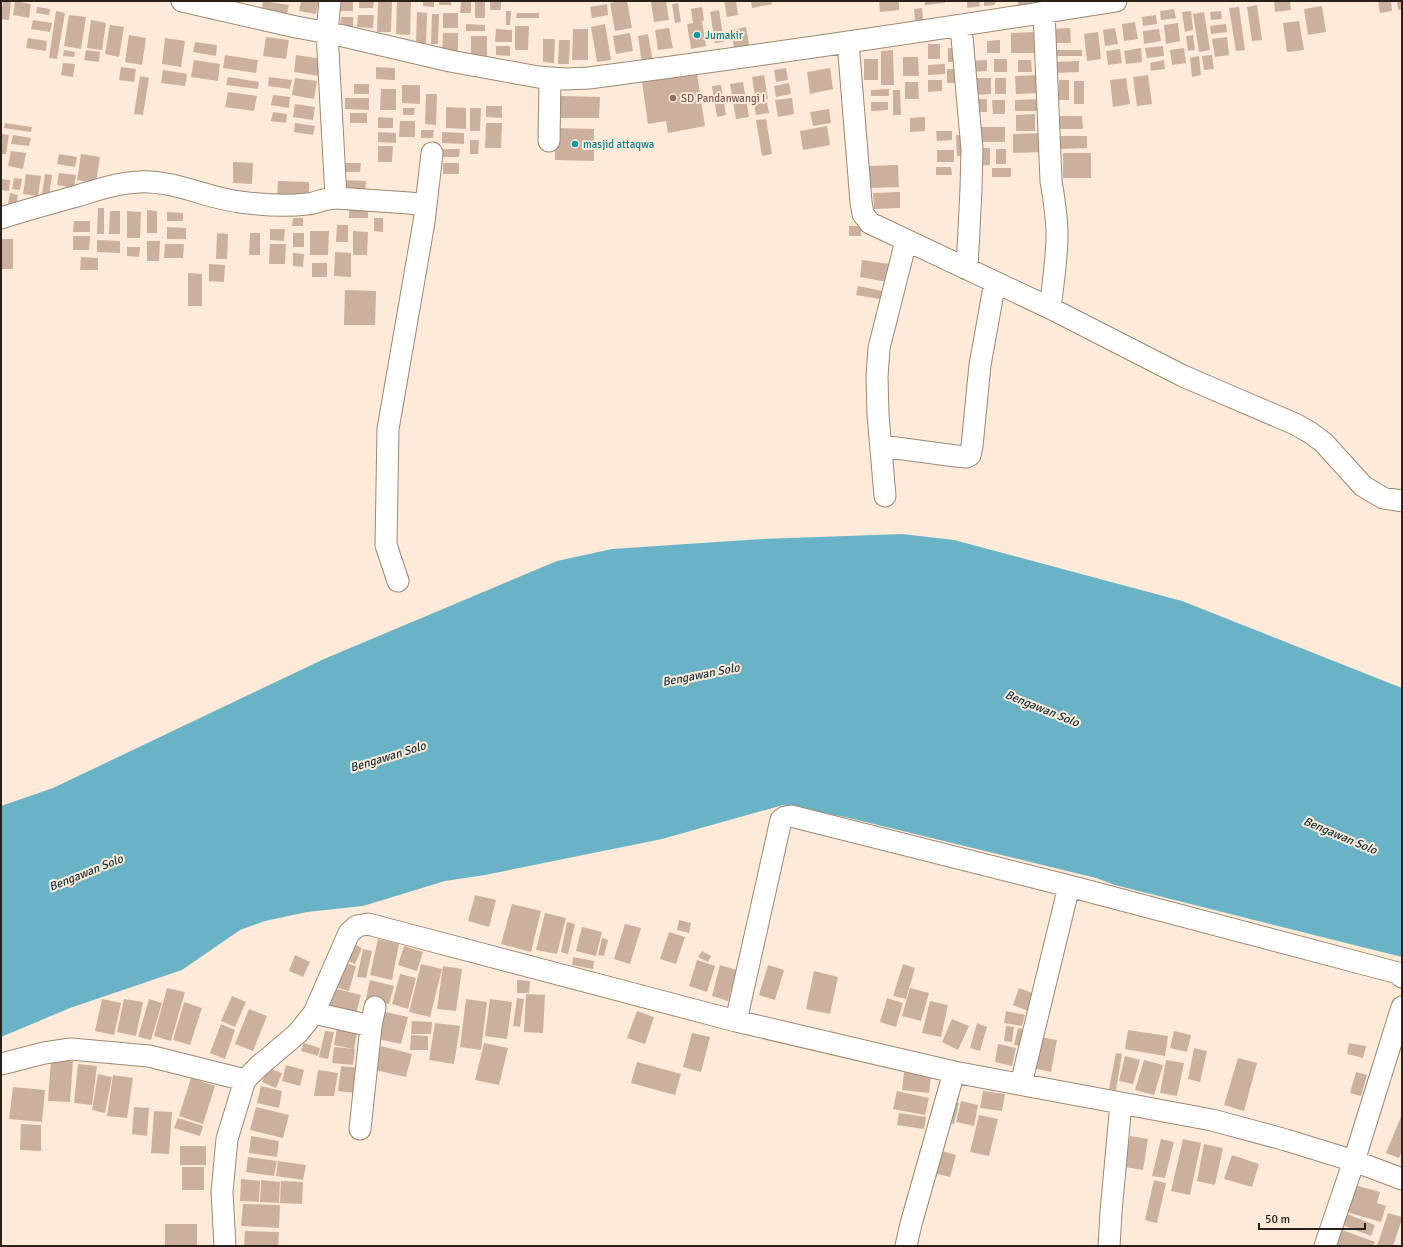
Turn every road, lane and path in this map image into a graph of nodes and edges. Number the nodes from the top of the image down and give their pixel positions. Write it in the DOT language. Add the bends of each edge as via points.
graph roads {
  1 [pos="182,1"];
  2 [pos="330,1"];
  3 [pos="1116,1"];
  4 [pos="1044,12"];
  5 [pos="961,26"];
  6 [pos="327,32"];
  7 [pos="848,42"];
  8 [pos="550,78"];
  9 [pos="549,141"];
  10 [pos="432,153"];
  11 [pos="336,198"];
  12 [pos="426,205"];
  13 [pos="1,218"];
  14 [pos="906,241"];
  15 [pos="967,269"];
  16 [pos="995,282"];
  17 [pos="1050,308"];
  18 [pos="880,446"];
  19 [pos="885,496"];
  20 [pos="1402,501"];
  21 [pos="398,582"];
  22 [pos="1069,886"];
  23 [pos="1402,977"];
  24 [pos="1402,1007"];
  25 [pos="314,1013"];
  26 [pos="736,1021"];
  27 [pos="1,1064"];
  28 [pos="954,1072"];
  29 [pos="245,1080"];
  30 [pos="1021,1084"];
  31 [pos="1121,1103"];
  32 [pos="360,1129"];
  33 [pos="1354,1161"];
  34 [pos="1402,1179"];
  35 [pos="225,1246"];
  36 [pos="906,1246"];
  37 [pos="1109,1246"];
  38 [pos="1325,1246"];
  1 -- 6 [label="street"];
  2 -- 6 [label="street"];
  3 -- 4 [label="street"];
  4 -- 5 [label="street"];
  4 -- 17 [label="street" via="1051,182 1057,234"];
  5 -- 7 [label="street"];
  5 -- 15 [label="street" via="972,149"];
  6 -- 8 [label="street" via="450,61"];
  6 -- 11 [label="street"];
  7 -- 8 [label="street" via="589,78"];
  7 -- 14 [label="street" via="863,214 870,223"];
  8 -- 9 [label="street"];
  10 -- 12 [label="street"];
  11 -- 12 [label="street"];
  11 -- 13 [label="street" via="307,204 277,206 237,202 151,181 117,184"];
  12 -- 21 [label="street" via="388,429 386,545"];
  14 -- 15 [label="street"];
  14 -- 18 [label="street" via="879,348 877,377"];
  15 -- 16 [label="street"];
  16 -- 17 [label="street"];
  16 -- 18 [label="street" via="980,365 970,455 956,456"];
  17 -- 20 [label="street" via="1183,376 1311,432 1363,486 1383,498"];
  18 -- 19 [label="street"];
  22 -- 23 [label="street" via="1398,973"];
  22 -- 26 [label="street" via="785,816 780,824"];
  22 -- 30 [label="street"];
  24 -- 33 [label="street"];
  25 -- 26 [label="street" via="349,933 357,926 368,924"];
  25 -- 29 [label="street" via="298,1033"];
  25 -- 32 [label="street" via="373,1017"];
  26 -- 28 [label="street"];
  27 -- 29 [label="street" via="71,1049 149,1056"];
  28 -- 30 [label="street"];
  28 -- 36 [label="street"];
  29 -- 35 [label="street" via="226,1139 222,1192"];
  30 -- 31 [label="street"];
  31 -- 33 [label="street" via="1212,1120"];
  31 -- 37 [label="street"];
  33 -- 34 [label="street"];
  33 -- 38 [label="street"];
}
